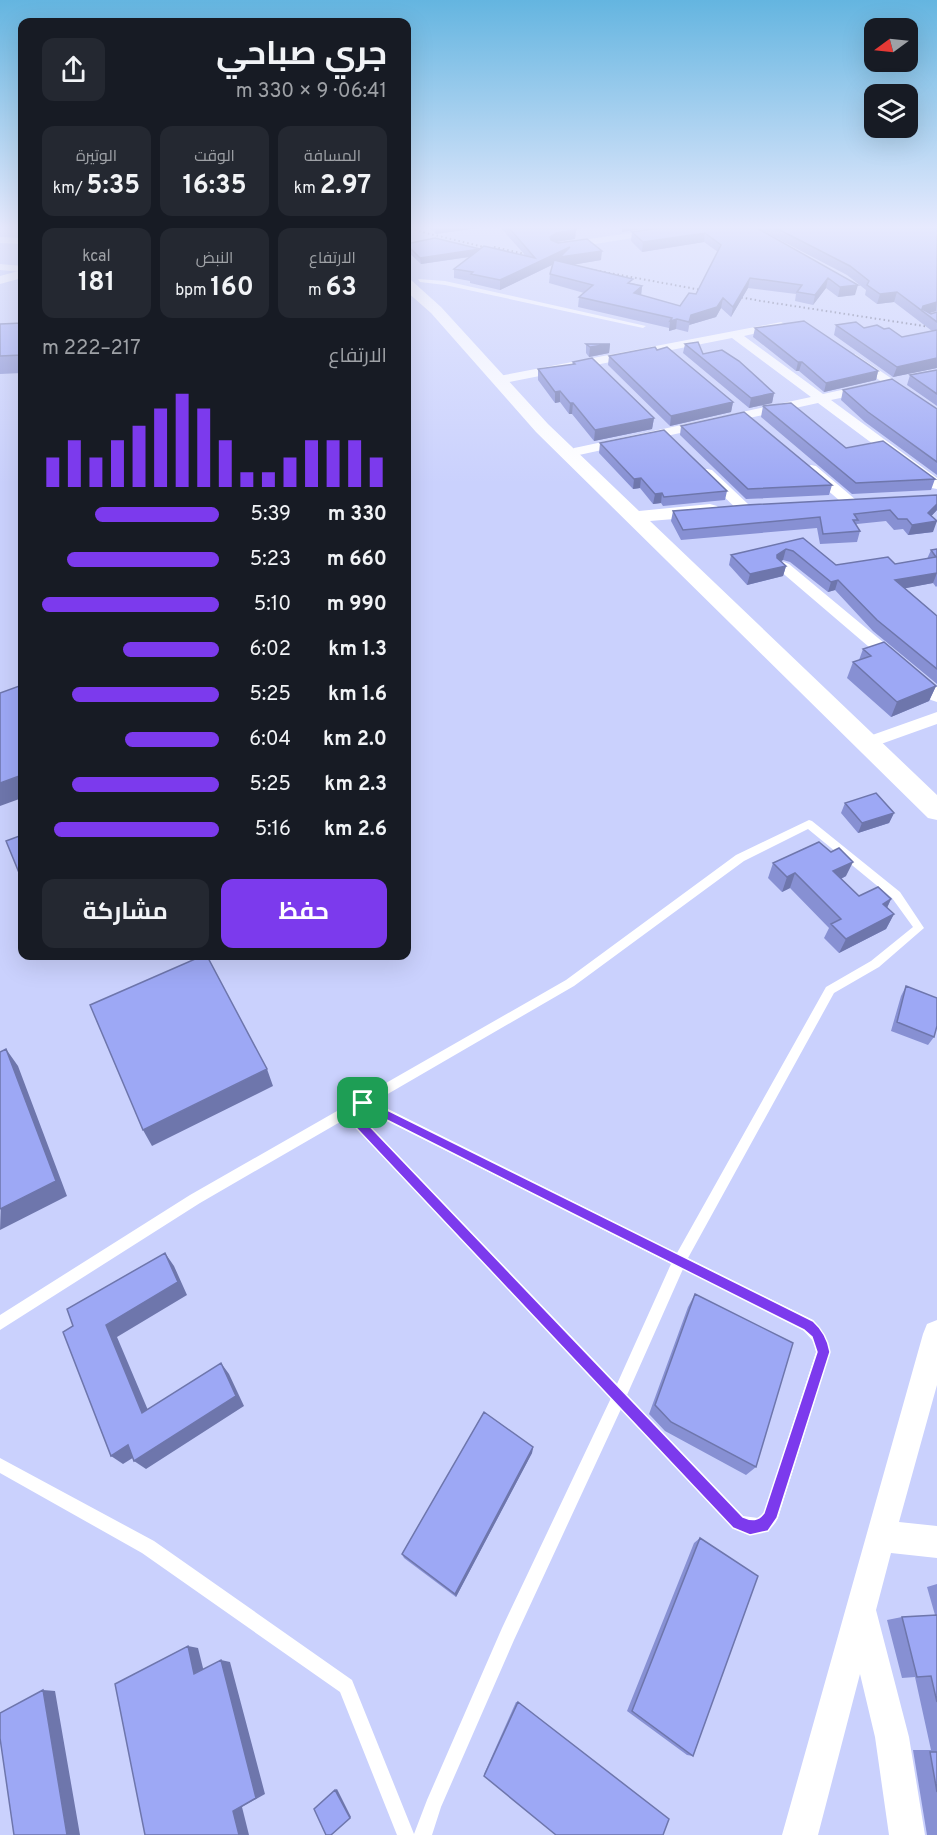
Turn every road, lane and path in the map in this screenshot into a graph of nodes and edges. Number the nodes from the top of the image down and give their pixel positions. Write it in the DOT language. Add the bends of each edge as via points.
graph roads {
  1 [pos="440,314"];
  2 [pos="586,314"];
  3 [pos="798,324"];
  4 [pos="643,326"];
  5 [pos="734,334"];
  6 [pos="665,348"];
  7 [pos="844,350"];
  8 [pos="593,362"];
  9 [pos="683,362"];
  10 [pos="609,377"];
  11 [pos="505,378"];
  12 [pos="914,378"];
  13 [pos="891,383"];
  14 [pos="819,398"];
  15 [pos="742,410"];
  16 [pos="937,415"];
  17 [pos="764,429"];
  18 [pos="579,451"];
  19 [pos="799,459"];
  20 [pos="700,465"];
  21 [pos="933,494"];
  22 [pos="873,502"];
  23 [pos="851,503"];
  24 [pos="818,504"];
  25 [pos="742,507"];
  26 [pos="764,507"];
  27 [pos="641,516"];
  28 [pos="784,567"];
  29 [pos="937,696"];
  30 [pos="937,718"];
  31 [pos="875,740"];
  32 [pos="937,789"];
  33 [pos="937,811"];
  34 [pos="363,1103"];
  35 [pos="348,1111"];
  36 [pos="679,1262"];
  37 [pos="0,1323"];
  38 [pos="937,1335"];
  39 [pos="619,1397"];
  40 [pos="0,1465"];
  41 [pos="880,1536"];
  42 [pos="937,1542"];
  43 [pos="860,1611"];
  44 [pos="406,1835"];
  45 [pos="423,1835"];
  46 [pos="800,1835"];
  47 [pos="907,1835"];
  1 -- 11 [label="main road"];
  2 -- 4 [label="lane"];
  3 -- 5 [label="street"];
  5 -- 6 [label="street"];
  5 -- 14 [label="street"];
  6 -- 8 [label="street"];
  6 -- 9 [label="street"];
  7 -- 13 [label="street"];
  8 -- 10 [label="street"];
  8 -- 11 [label="street"];
  11 -- 18 [label="main road"];
  11 -- 27 [label="main road" via="542,428"];
  12 -- 13 [label="street"];
  13 -- 14 [label="street"];
  13 -- 16 [label="street"];
  14 -- 15 [label="street"];
  14 -- 21 [label="street"];
  15 -- 17 [label="street"];
  15 -- 18 [label="street"];
  18 -- 27 [label="main road"];
  19 -- 23 [label="street"];
  20 -- 25 [label="street"];
  22 -- 23 [label="main road"];
  23 -- 24 [label="main road"];
  25 -- 26 [label="main road"];
  25 -- 27 [label="main road"];
  27 -- 31 [label="main road"];
  28 -- 29 [label="street"];
  30 -- 31 [label="street"];
  31 -- 32 [label="main road"];
  31 -- 33 [label="main road"];
  34 -- 35 [label="lane"];
  34 -- 36 [label="lane"];
  34 -- 36 [label="lane" via="570,983 740,858 809,824 896,895 919,928 875,964 830,990"];
  35 -- 37 [label="lane" via="195,1199"];
  35 -- 39 [label="lane"];
  36 -- 39 [label="lane"];
  36 -- 39 [label="lane" via="808,1325 822,1342 823,1352 770,1518 763,1526 750,1528 738,1522"];
  38 -- 41 [label="street"];
  39 -- 45 [label="lane" via="508,1634"];
  40 -- 44 [label="lane" via="148,1547 346,1686"];
  41 -- 42 [label="street"];
  41 -- 43 [label="street"];
  43 -- 46 [label="street"];
  43 -- 47 [label="street" via="892,1737"];
}
